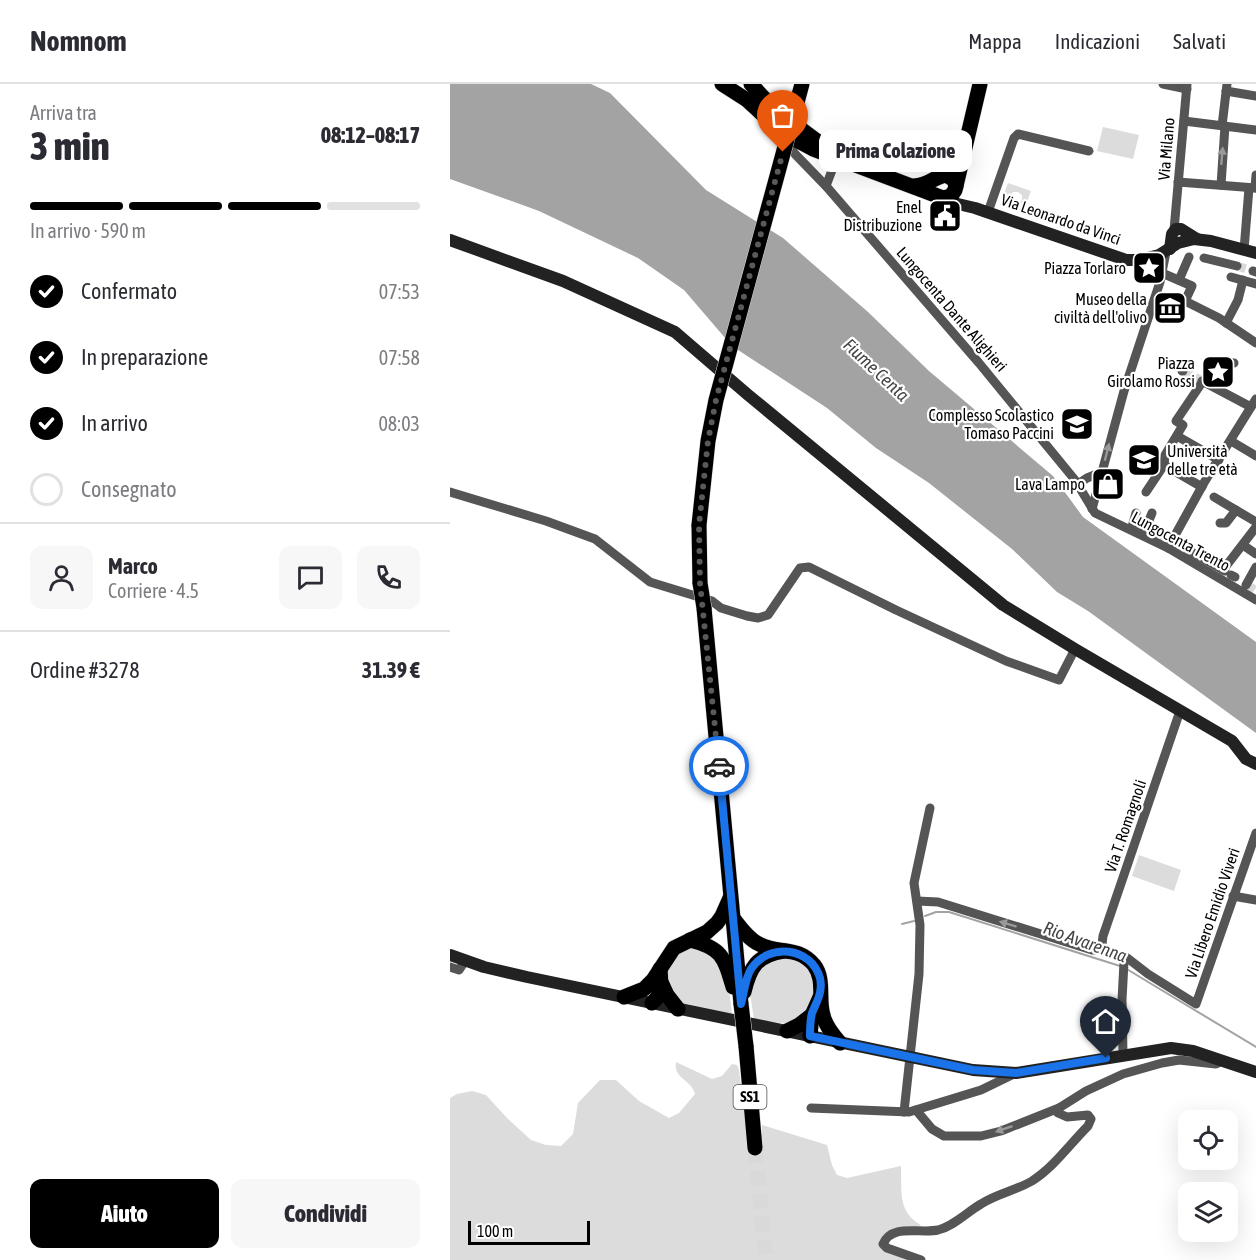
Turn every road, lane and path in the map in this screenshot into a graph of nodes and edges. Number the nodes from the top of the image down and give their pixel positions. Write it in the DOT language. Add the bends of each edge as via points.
graph roads {
  1 [pos="722,84"];
  2 [pos="751,84"];
  3 [pos="802,84"];
  4 [pos="980,84"];
  5 [pos="1162,84"];
  6 [pos="1187,87"];
  7 [pos="1227,87"];
  8 [pos="1256,96"];
  9 [pos="1184,122"];
  10 [pos="1223,126"];
  11 [pos="1256,130"];
  12 [pos="783,133"];
  13 [pos="1089,151"];
  14 [pos="834,156"];
  15 [pos="1256,175"];
  16 [pos="1178,182"];
  17 [pos="1221,185"];
  18 [pos="826,186"];
  19 [pos="945,187"];
  20 [pos="1253,188"];
  21 [pos="988,213"];
  22 [pos="1176,237"];
  23 [pos="450,240"];
  24 [pos="1250,251"];
  25 [pos="1189,257"];
  26 [pos="1209,257"];
  27 [pos="1237,266"];
  28 [pos="1162,271"];
  29 [pos="1231,277"];
  30 [pos="1176,278"];
  31 [pos="1243,280"];
  32 [pos="1256,284"];
  33 [pos="1226,323"];
  34 [pos="1256,343"];
  35 [pos="1225,360"];
  36 [pos="1212,386"];
  37 [pos="1254,404"];
  38 [pos="1177,436"];
  39 [pos="1228,444"];
  40 [pos="1256,456"];
  41 [pos="1219,460"];
  42 [pos="1164,465"];
  43 [pos="1102,472"];
  44 [pos="1078,484"];
  45 [pos="1202,487"];
  46 [pos="450,492"];
  47 [pos="1146,492"];
  48 [pos="1214,497"];
  49 [pos="1092,509"];
  50 [pos="1236,510"];
  51 [pos="1137,513"];
  52 [pos="1152,513"];
  53 [pos="1256,522"];
  54 [pos="1220,523"];
  55 [pos="1256,527"];
  56 [pos="1170,543"];
  57 [pos="1243,545"];
  58 [pos="1188,550"];
  59 [pos="1256,554"];
  60 [pos="1256,567"];
  61 [pos="1246,585"];
  62 [pos="1256,600"];
  63 [pos="1075,649"];
  64 [pos="1180,711"];
  65 [pos="1256,764"];
  66 [pos="930,808"];
  67 [pos="1256,833"];
  68 [pos="732,892"];
  69 [pos="1233,896"];
  70 [pos="1256,900"];
  71 [pos="917,901"];
  72 [pos="733,918"];
  73 [pos="690,940"];
  74 [pos="1105,950"];
  75 [pos="787,951"];
  76 [pos="450,955"];
  77 [pos="465,961"];
  78 [pos="1124,962"];
  79 [pos="450,967"];
  80 [pos="658,977"];
  81 [pos="624,997"];
  82 [pos="652,1003"];
  83 [pos="741,1004"];
  84 [pos="678,1009"];
  85 [pos="817,1015"];
  86 [pos="787,1031"];
  87 [pos="810,1036"];
  88 [pos="840,1043"];
  89 [pos="1123,1055"];
  90 [pos="909,1057"];
  91 [pos="1222,1061"];
  92 [pos="1256,1071"];
  93 [pos="1016,1073"];
  94 [pos="811,1108"];
  95 [pos="1059,1108"];
  96 [pos="916,1110"];
  97 [pos="904,1112"];
  98 [pos="754,1148"];
  99 [pos="921,1260"];
  1 -- 12 [label="main road, Via Leonardo da Vinci" via="747,100"];
  2 -- 14 [label="main road, Via Leonardo da Vinci" via="774,109"];
  3 -- 68 [label="main road, SS1, bridge" via="716,400 699,525 700,583"];
  4 -- 19 [label="main road" via="961,164"];
  5 -- 6 [label="street"];
  6 -- 9 [label="street, Via Milano"];
  7 -- 8 [label="street"];
  7 -- 10 [label="street"];
  9 -- 10 [label="street"];
  9 -- 16 [label="street, Via Milano"];
  10 -- 11 [label="street"];
  17 -- 10 [label="street, one-way"];
  12 -- 14 [label="main road, Via Leonardo da Vinci"];
  12 -- 18 [label="street, Lungocenta Dante Alighieri" via="795,154"];
  13 -- 21 [label="street" via="1018,134"];
  14 -- 18 [label="street"];
  14 -- 19 [label="main road, Via Leonardo da Vinci" via="910,186"];
  15 -- 20 [label="street"];
  16 -- 17 [label="street"];
  16 -- 22 [label="street, Via Milano"];
  17 -- 20 [label="street"];
  18 -- 44 [label="street, Lungocenta Dante Alighieri"];
  19 -- 21 [label="main road, Via Leonardo da Vinci" via="958,204"];
  20 -- 24 [label="street"];
  21 -- 22 [label="main road, Via Leonardo da Vinci" via="1126,260 1149,258"];
  22 -- 24 [label="main road"];
  22 -- 28 [label="street"];
  23 -- 63 [label="main road" via="563,281 675,332 1003,605"];
  25 -- 30 [label="street"];
  26 -- 27 [label="street"];
  28 -- 30 [label="street"];
  43 -- 28 [label="street, one-way"];
  29 -- 31 [label="street"];
  30 -- 33 [label="street" via="1195,285 1185,301"];
  31 -- 32 [label="street"];
  31 -- 33 [label="street"];
  33 -- 34 [label="street"];
  35 -- 36 [label="street"];
  36 -- 37 [label="street"];
  36 -- 38 [label="street"];
  37 -- 39 [label="street"];
  38 -- 41 [label="street"];
  38 -- 42 [label="street" via="1165,455"];
  39 -- 40 [label="street"];
  39 -- 41 [label="street"];
  41 -- 45 [label="street"];
  42 -- 45 [label="street"];
  42 -- 47 [label="street"];
  43 -- 44 [label="street"];
  43 -- 49 [label="street"];
  44 -- 49 [label="street, Lungocenta Dante Alighieri"];
  45 -- 56 [label="street"];
  46 -- 63 [label="street" via="595,539 650,582 747,616 768,615 800,568 809,567 1006,661 1059,680"];
  48 -- 50 [label="street"];
  49 -- 56 [label="street, Lungocenta Trento"];
  50 -- 53 [label="street"];
  50 -- 54 [label="street" via="1226,523"];
  51 -- 52 [label="street" via="1132,526 1150,532"];
  55 -- 57 [label="street"];
  56 -- 62 [label="street, Lungocenta Trento"];
  57 -- 58 [label="street" via="1229,573"];
  57 -- 59 [label="street"];
  60 -- 61 [label="street"];
  63 -- 64 [label="main road"];
  64 -- 65 [label="main road" via="1232,741 1246,759"];
  64 -- 74 [label="street, Via T. Romagnoli" via="1103,936"];
  66 -- 71 [label="street" via="914,883"];
  67 -- 69 [label="street, Via Libero Emidio Viveri"];
  68 -- 72 [label="main road, SS1"];
  68 -- 73 [label="main road" via="717,923"];
  69 -- 70 [label="street"];
  69 -- 74 [label="street, Via Libero Emidio Viveri" via="1196,1004 1126,957"];
  74 -- 71 [label="street, one-way" via="1092,950 938,903"];
  71 -- 90 [label="street" via="919,974"];
  72 -- 75 [label="main road" via="759,944"];
  72 -- 83 [label="main road, SS1"];
  73 -- 80 [label="main road" via="674,948"];
  73 -- 83 [label="main road" via="720,953"];
  75 -- 83 [label="main road" via="760,959 753,967"];
  75 -- 85 [label="main road" via="807,958 816,968 821,995"];
  76 -- 77 [label="main road"];
  77 -- 79 [label="street" via="459,970"];
  77 -- 81 [label="main road"];
  78 -- 89 [label="street"];
  80 -- 81 [label="main road" via="644,989"];
  80 -- 82 [label="main road" via="657,999"];
  80 -- 84 [label="main road"];
  81 -- 82 [label="main road"];
  82 -- 84 [label="main road"];
  83 -- 98 [label="main road, SS1, bridge"];
  84 -- 86 [label="main road"];
  85 -- 86 [label="main road"];
  85 -- 87 [label="main road" via="815,1032"];
  85 -- 88 [label="main road"];
  86 -- 87 [label="main road"];
  87 -- 88 [label="main road"];
  88 -- 90 [label="main road"];
  89 -- 91 [label="main road" via="1182,1049"];
  89 -- 93 [label="main road"];
  90 -- 93 [label="main road" via="973,1070"];
  90 -- 97 [label="street"];
  91 -- 92 [label="main road"];
  91 -- 95 [label="street" via="1162,1063 1112,1078"];
  93 -- 96 [label="street" via="981,1090"];
  94 -- 97 [label="street"];
  95 -- 96 [label="street, one-way" via="981,1136 944,1136 932,1129"];
  95 -- 99 [label="street" via="1058,1113 1067,1117 1088,1115 1088,1126 1031,1182 982,1203 950,1226 898,1231 886,1238 883,1244 887,1248"];
  96 -- 97 [label="street"];
}
